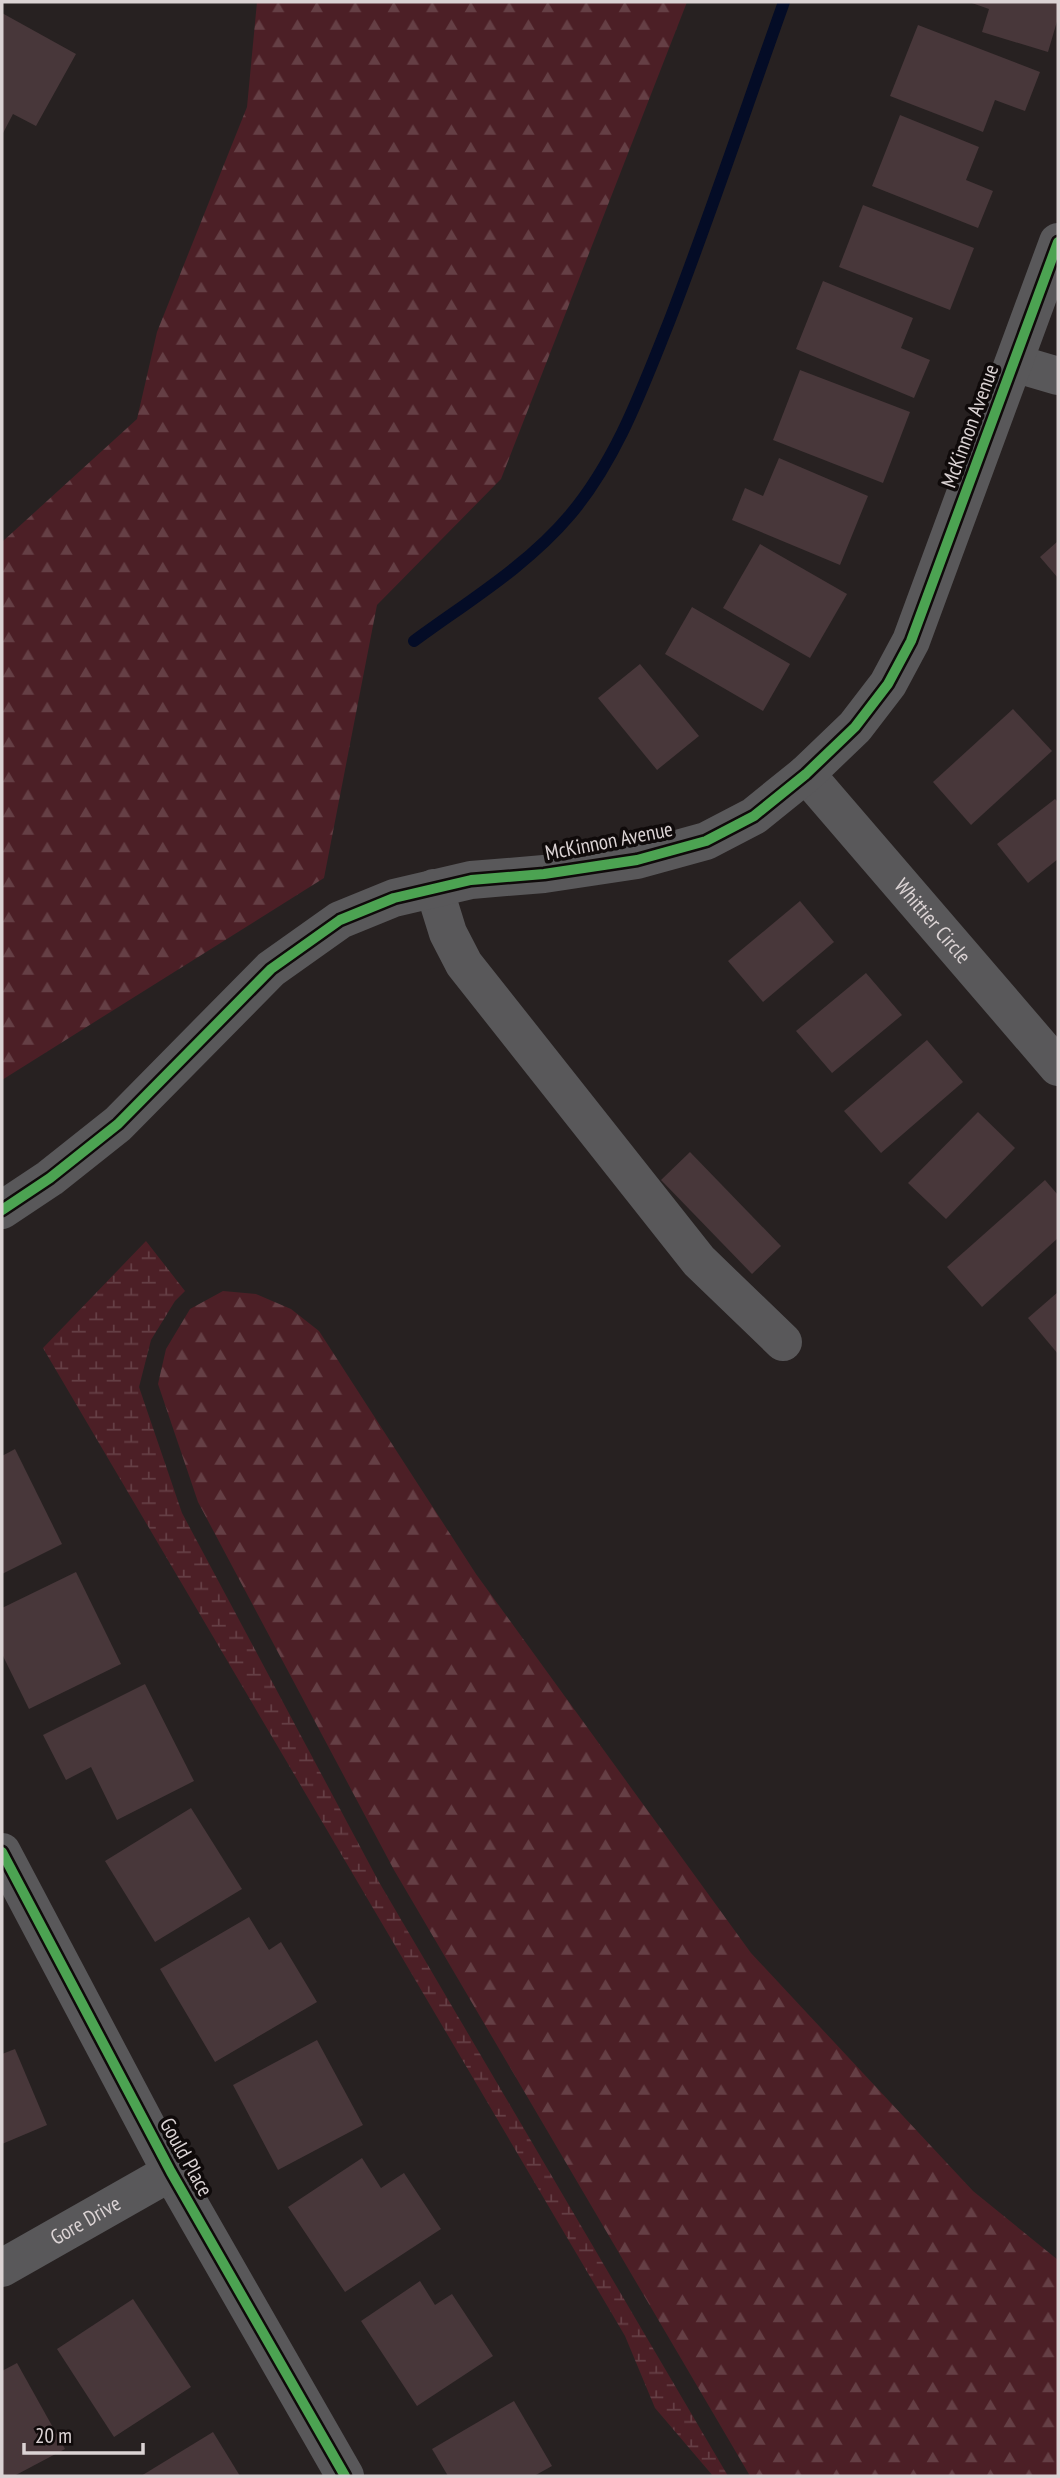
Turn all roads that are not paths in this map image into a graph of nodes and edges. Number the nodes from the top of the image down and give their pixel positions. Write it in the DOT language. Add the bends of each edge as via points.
graph roads {
  1 [pos="1058,243"];
  2 [pos="1014,363"];
  3 [pos="1058,376"];
  4 [pos="806,774"];
  5 [pos="434,888"];
  6 [pos="1058,1067"];
  7 [pos="2,1210"];
  8 [pos="783,1342"];
  9 [pos="2,1852"];
  10 [pos="171,2172"];
  11 [pos="2,2268"];
  12 [pos="345,2476"];
  1 -- 2 [label="street, McKinnon Avenue"];
  2 -- 3 [label="street"];
  2 -- 4 [label="street, McKinnon Avenue" via="911,641 888,684 855,727"];
  4 -- 5 [label="street, McKinnon Avenue" via="754,816 706,841 637,860"];
  4 -- 6 [label="street, Whittier Circle"];
  5 -- 7 [label="street, McKinnon Avenue" via="340,920 271,970 118,1125"];
  5 -- 8 [label="street" via="448,933 464,964 699,1261"];
  9 -- 10 [label="street, Gould Place"];
  10 -- 11 [label="street, Gore Drive"];
  10 -- 12 [label="street, Gould Place"];
}
